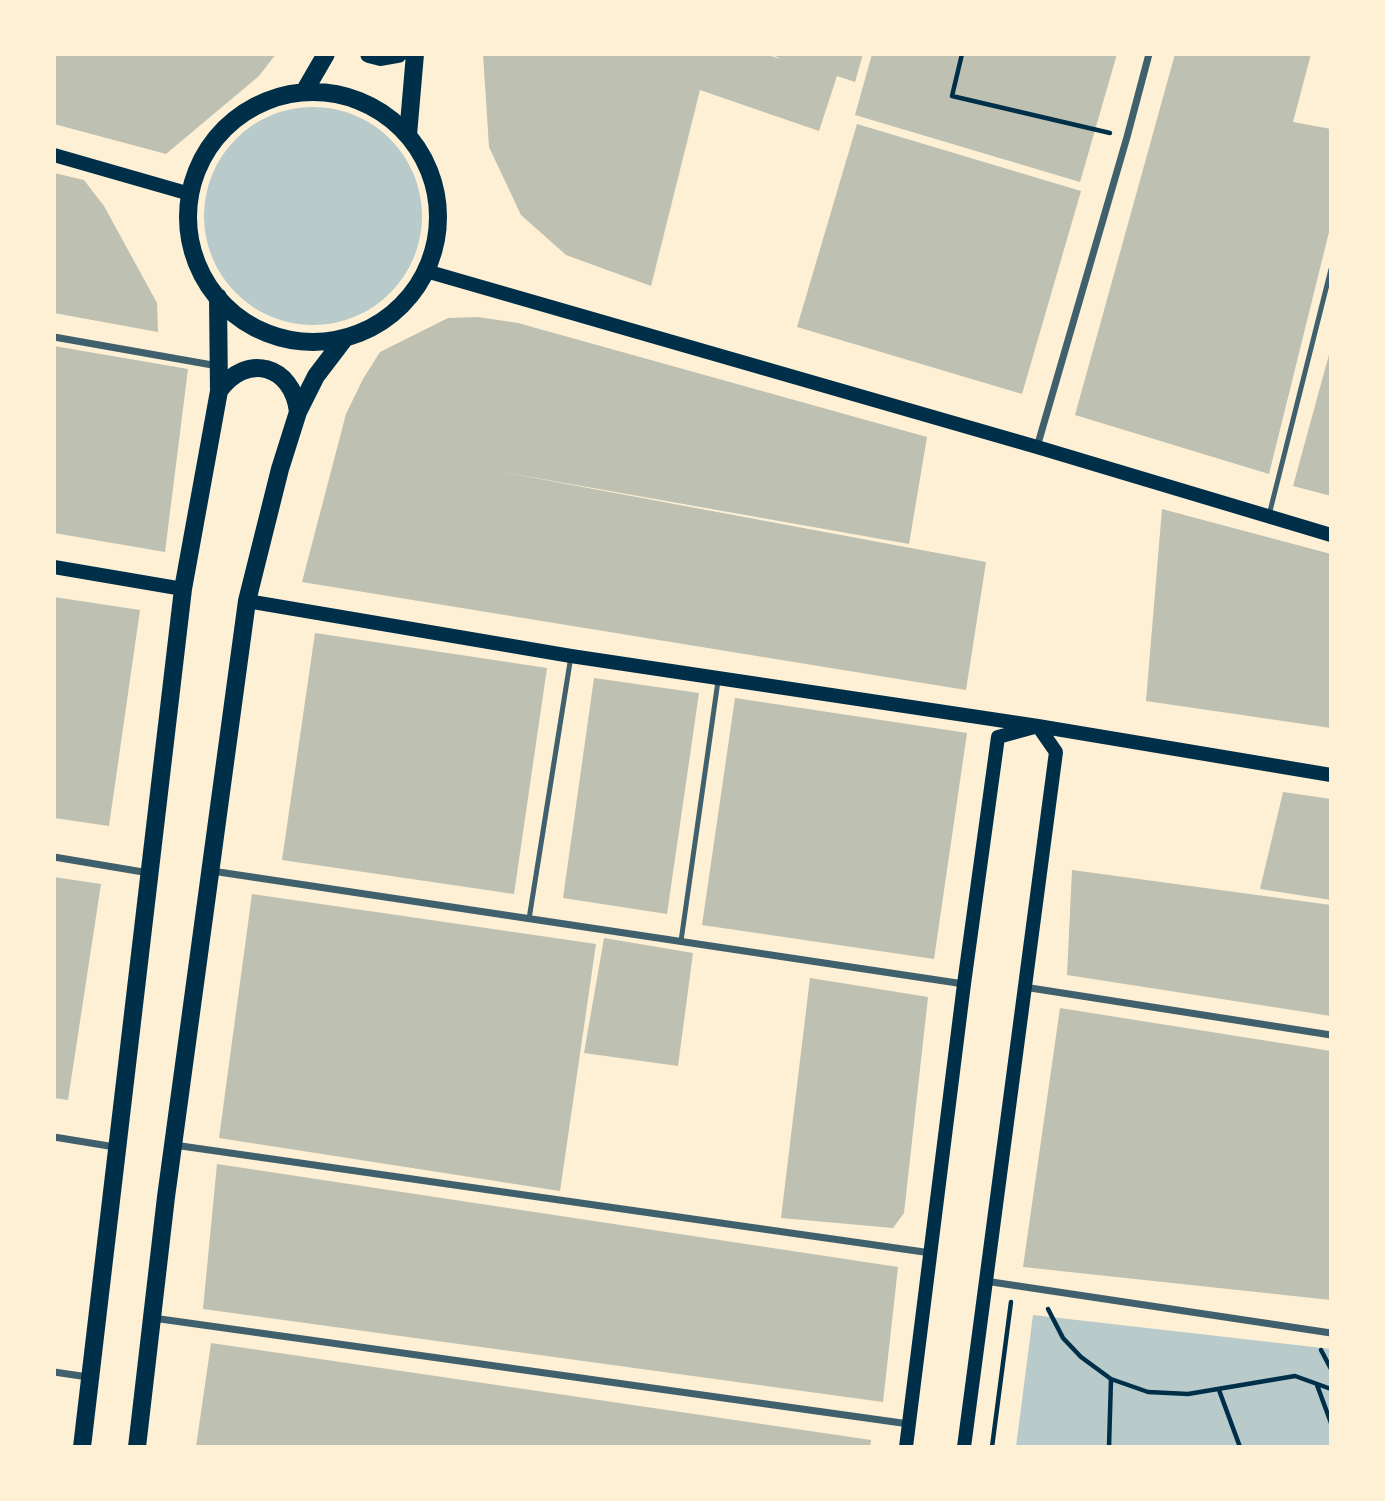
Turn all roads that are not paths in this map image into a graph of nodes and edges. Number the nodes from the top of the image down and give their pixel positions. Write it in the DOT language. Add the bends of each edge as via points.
graph roads {
  1 [pos="326,54"];
  2 [pos="369,54"];
  3 [pos="398,54"];
  4 [pos="415,54"];
  5 [pos="1149,54"];
  6 [pos="304,92"];
  7 [pos="408,135"];
  8 [pos="54,155"];
  9 [pos="190,194"];
  10 [pos="1331,268"];
  11 [pos="426,271"];
  12 [pos="218,297"];
  13 [pos="54,337"];
  14 [pos="345,338"];
  15 [pos="218,366"];
  16 [pos="219,391"];
  17 [pos="298,412"];
  18 [pos="1037,447"];
  19 [pos="1269,515"];
  20 [pos="1331,535"];
  21 [pos="54,567"];
  22 [pos="183,589"];
  23 [pos="247,600"];
  24 [pos="571,656"];
  25 [pos="719,677"];
  26 [pos="1038,726"];
  27 [pos="1331,775"];
  28 [pos="54,858"];
  29 [pos="211,871"];
  30 [pos="149,873"];
  31 [pos="529,919"];
  32 [pos="681,941"];
  33 [pos="964,984"];
  34 [pos="1023,987"];
  35 [pos="1331,1035"];
  36 [pos="54,1138"];
  37 [pos="173,1145"];
  38 [pos="115,1147"];
  39 [pos="930,1252"];
  40 [pos="984,1281"];
  41 [pos="152,1318"];
  42 [pos="1331,1333"];
  43 [pos="54,1372"];
  44 [pos="89,1377"];
  45 [pos="909,1424"];
  46 [pos="82,1447"];
  47 [pos="137,1447"];
  48 [pos="906,1447"];
  49 [pos="964,1447"];
  1 -- 6 [label="main road"];
  2 -- 3 [label="main road"];
  4 -- 7 [label="main road"];
  5 -- 18 [label="street"];
  6 -- 7 [label="main road" via="330,93 367,104"];
  6 -- 9 [label="main road" via="264,102 230,124 204,156"];
  7 -- 11 [label="main road" via="428,167 438,204 436,241"];
  8 -- 9 [label="main road"];
  9 -- 12 [label="main road" via="189,226 195,257"];
  10 -- 19 [label="lane"];
  11 -- 14 [label="main road" via="393,314"];
  11 -- 18 [label="main road"];
  12 -- 14 [label="main road" via="250,325 275,336 303,342"];
  12 -- 15 [label="main road"];
  13 -- 15 [label="street"];
  14 -- 17 [label="main road" via="316,376"];
  15 -- 16 [label="main road"];
  16 -- 17 [label="main road" via="236,373 261,368 284,378 292,388"];
  16 -- 22 [label="main road"];
  17 -- 23 [label="main road"];
  18 -- 19 [label="main road"];
  19 -- 20 [label="main road"];
  21 -- 22 [label="main road"];
  22 -- 30 [label="main road"];
  23 -- 24 [label="main road"];
  23 -- 29 [label="main road"];
  24 -- 25 [label="main road"];
  24 -- 31 [label="lane"];
  25 -- 26 [label="main road"];
  25 -- 32 [label="lane"];
  26 -- 27 [label="main road"];
  26 -- 33 [label="main road" via="999,737"];
  26 -- 34 [label="main road" via="1056,752"];
  28 -- 30 [label="street"];
  29 -- 31 [label="street"];
  29 -- 37 [label="main road"];
  30 -- 38 [label="main road"];
  31 -- 32 [label="street"];
  32 -- 33 [label="street"];
  33 -- 39 [label="main road"];
  34 -- 35 [label="street"];
  34 -- 40 [label="main road"];
  36 -- 38 [label="street"];
  37 -- 39 [label="street"];
  37 -- 41 [label="main road"];
  38 -- 44 [label="main road"];
  39 -- 45 [label="main road"];
  40 -- 42 [label="street"];
  40 -- 49 [label="main road"];
  41 -- 45 [label="street"];
  41 -- 47 [label="main road"];
  43 -- 44 [label="street"];
  44 -- 46 [label="main road"];
  45 -- 48 [label="main road"];
}
